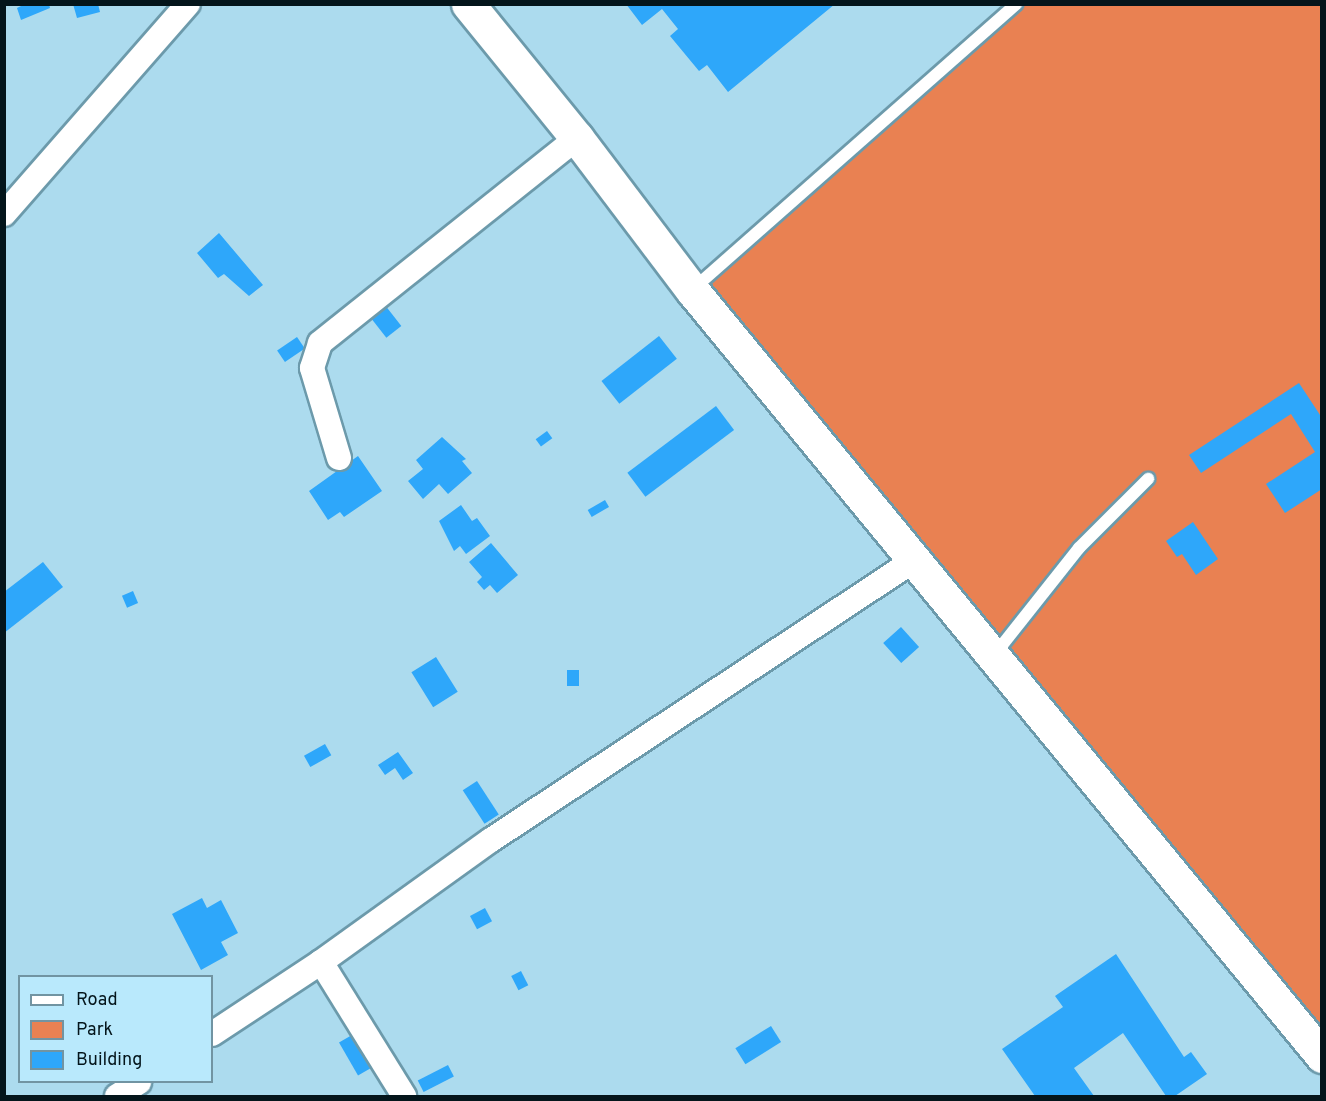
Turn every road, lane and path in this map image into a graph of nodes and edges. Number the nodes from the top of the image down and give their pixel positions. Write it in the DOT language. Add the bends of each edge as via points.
graph roads {
  1 [pos="188,4"];
  2 [pos="468,4"];
  3 [pos="1016,4"];
  4 [pos="577,138"];
  5 [pos="4,214"];
  6 [pos="692,290"];
  7 [pos="339,458"];
  8 [pos="1148,479"];
  9 [pos="916,559"];
  10 [pos="993,657"];
  11 [pos="321,962"];
  12 [pos="213,1033"];
  13 [pos="1322,1056"];
  14 [pos="137,1083"];
  15 [pos="117,1096"];
  16 [pos="404,1096"];
  1 -- 5 [label="street"];
  2 -- 4 [label="main road"];
  3 -- 6 [label="lane"];
  4 -- 6 [label="main road"];
  4 -- 7 [label="street" via="320,343 312,368"];
  6 -- 9 [label="main road"];
  8 -- 10 [label="lane" via="1079,548"];
  9 -- 10 [label="main road"];
  9 -- 11 [label="street" via="491,840"];
  10 -- 13 [label="main road"];
  11 -- 12 [label="street"];
  11 -- 16 [label="street"];
  14 -- 15 [label="street"];
}
